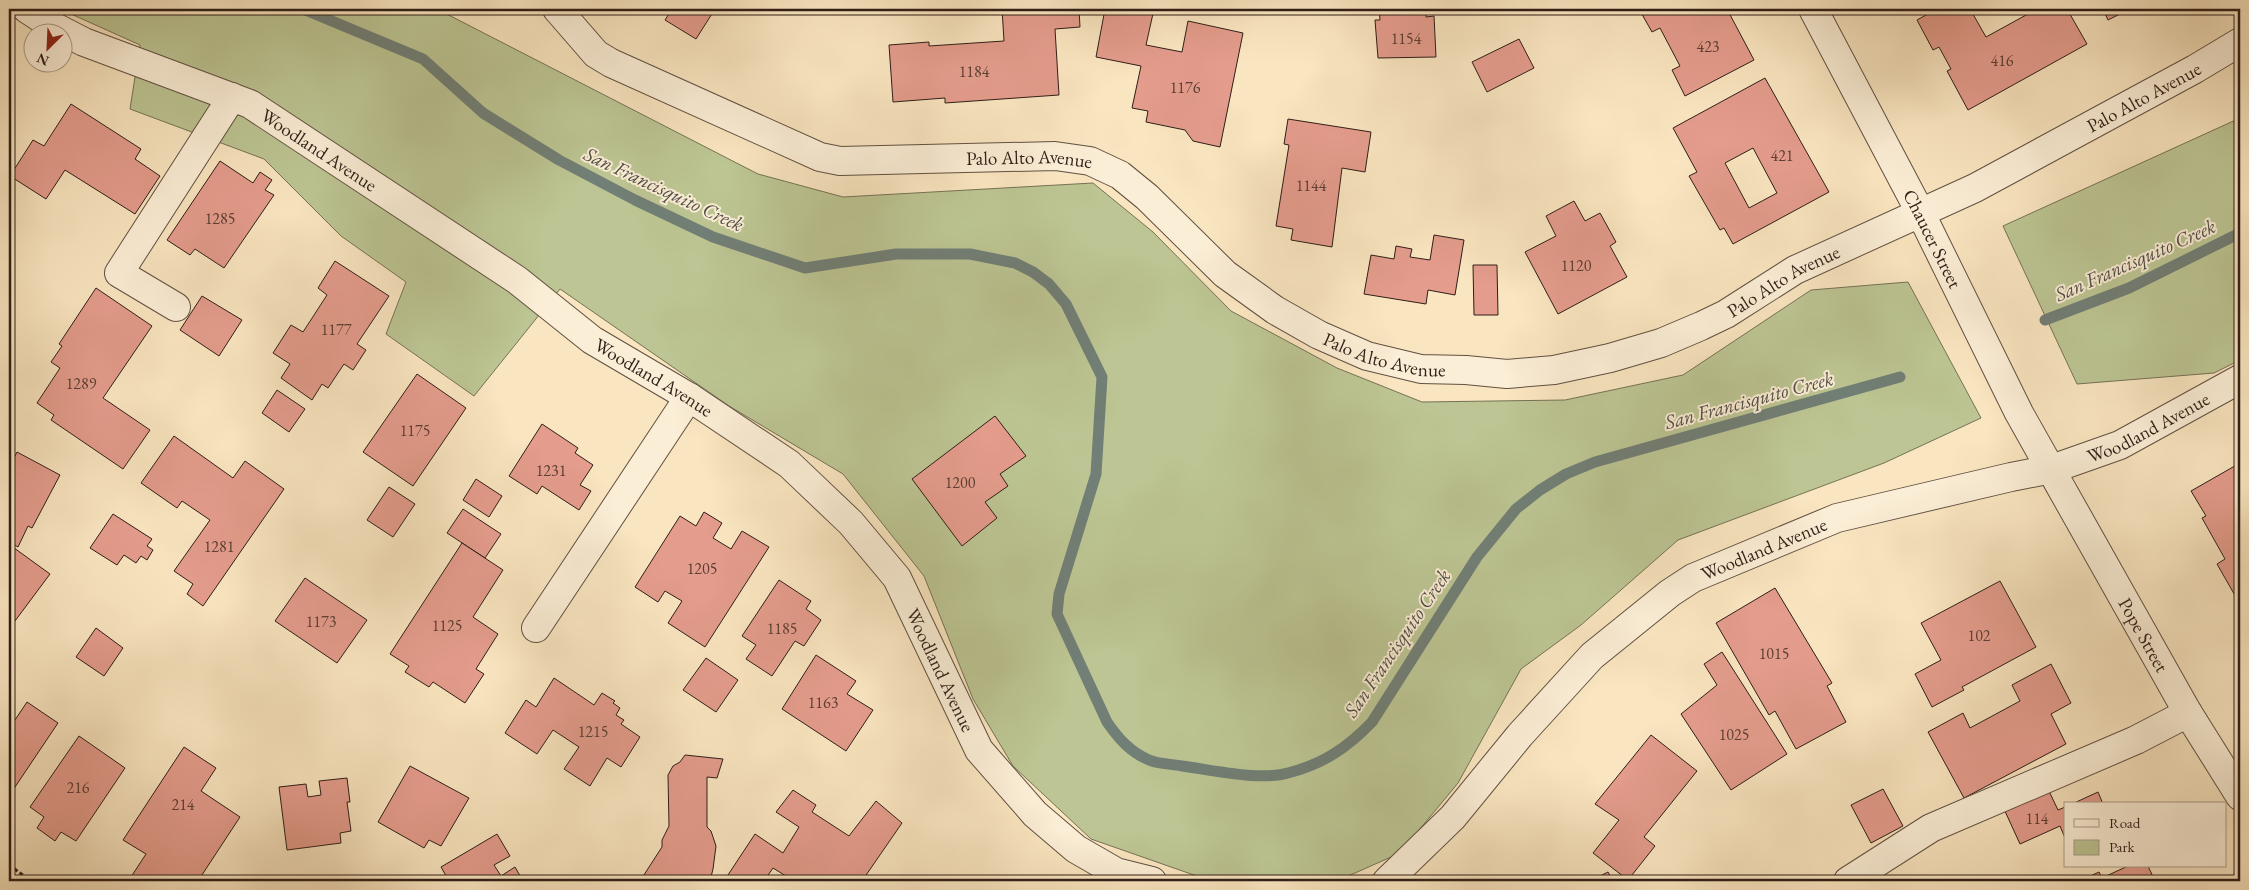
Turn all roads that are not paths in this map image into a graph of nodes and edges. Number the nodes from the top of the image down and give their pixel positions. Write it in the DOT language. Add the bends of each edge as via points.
graph roads {
  1 [pos="27,9"];
  2 [pos="557,9"];
  3 [pos="1813,9"];
  4 [pos="2240,42"];
  5 [pos="232,97"];
  6 [pos="1920,212"];
  7 [pos="176,307"];
  8 [pos="2240,379"];
  9 [pos="688,396"];
  10 [pos="2052,469"];
  11 [pos="536,628"];
  12 [pos="2188,713"];
  13 [pos="2240,796"];
  14 [pos="1112,876"];
  15 [pos="1152,881"];
  16 [pos="1387,881"];
  17 [pos="1848,881"];
  1 -- 5 [label="street, Woodland Avenue" via="84,42"];
  2 -- 6 [label="street, Palo Alto Avenue" via="596,54 611,64 820,157 840,161 1055,156 1090,161 1120,175 1147,197 1225,274 1275,310 1319,335 1367,356 1421,369 1507,374 1554,370 1661,343 1726,314 1795,270"];
  3 -- 6 [label="street, Chaucer Street"];
  4 -- 6 [label="street, Palo Alto Avenue" via="1975,188"];
  5 -- 7 [label="street" via="120,272"];
  5 -- 9 [label="street, Woodland Avenue" via="250,104 517,280 592,340"];
  6 -- 10 [label="street, Chaucer Street" via="2019,413"];
  8 -- 10 [label="street, Woodland Avenue" via="2120,445"];
  9 -- 11 [label="street"];
  9 -- 14 [label="street, Woodland Avenue" via="789,464 851,523 897,578 978,750 1035,814"];
  10 -- 12 [label="street, Pope Street"];
  10 -- 16 [label="street, Woodland Avenue" via="1837,518 1692,578 1592,656 1520,735 1453,817"];
  12 -- 13 [label="street, Pope Street"];
  12 -- 17 [label="street" via="2136,740 1931,828"];
  14 -- 15 [label="street, Woodland Avenue"];
}
